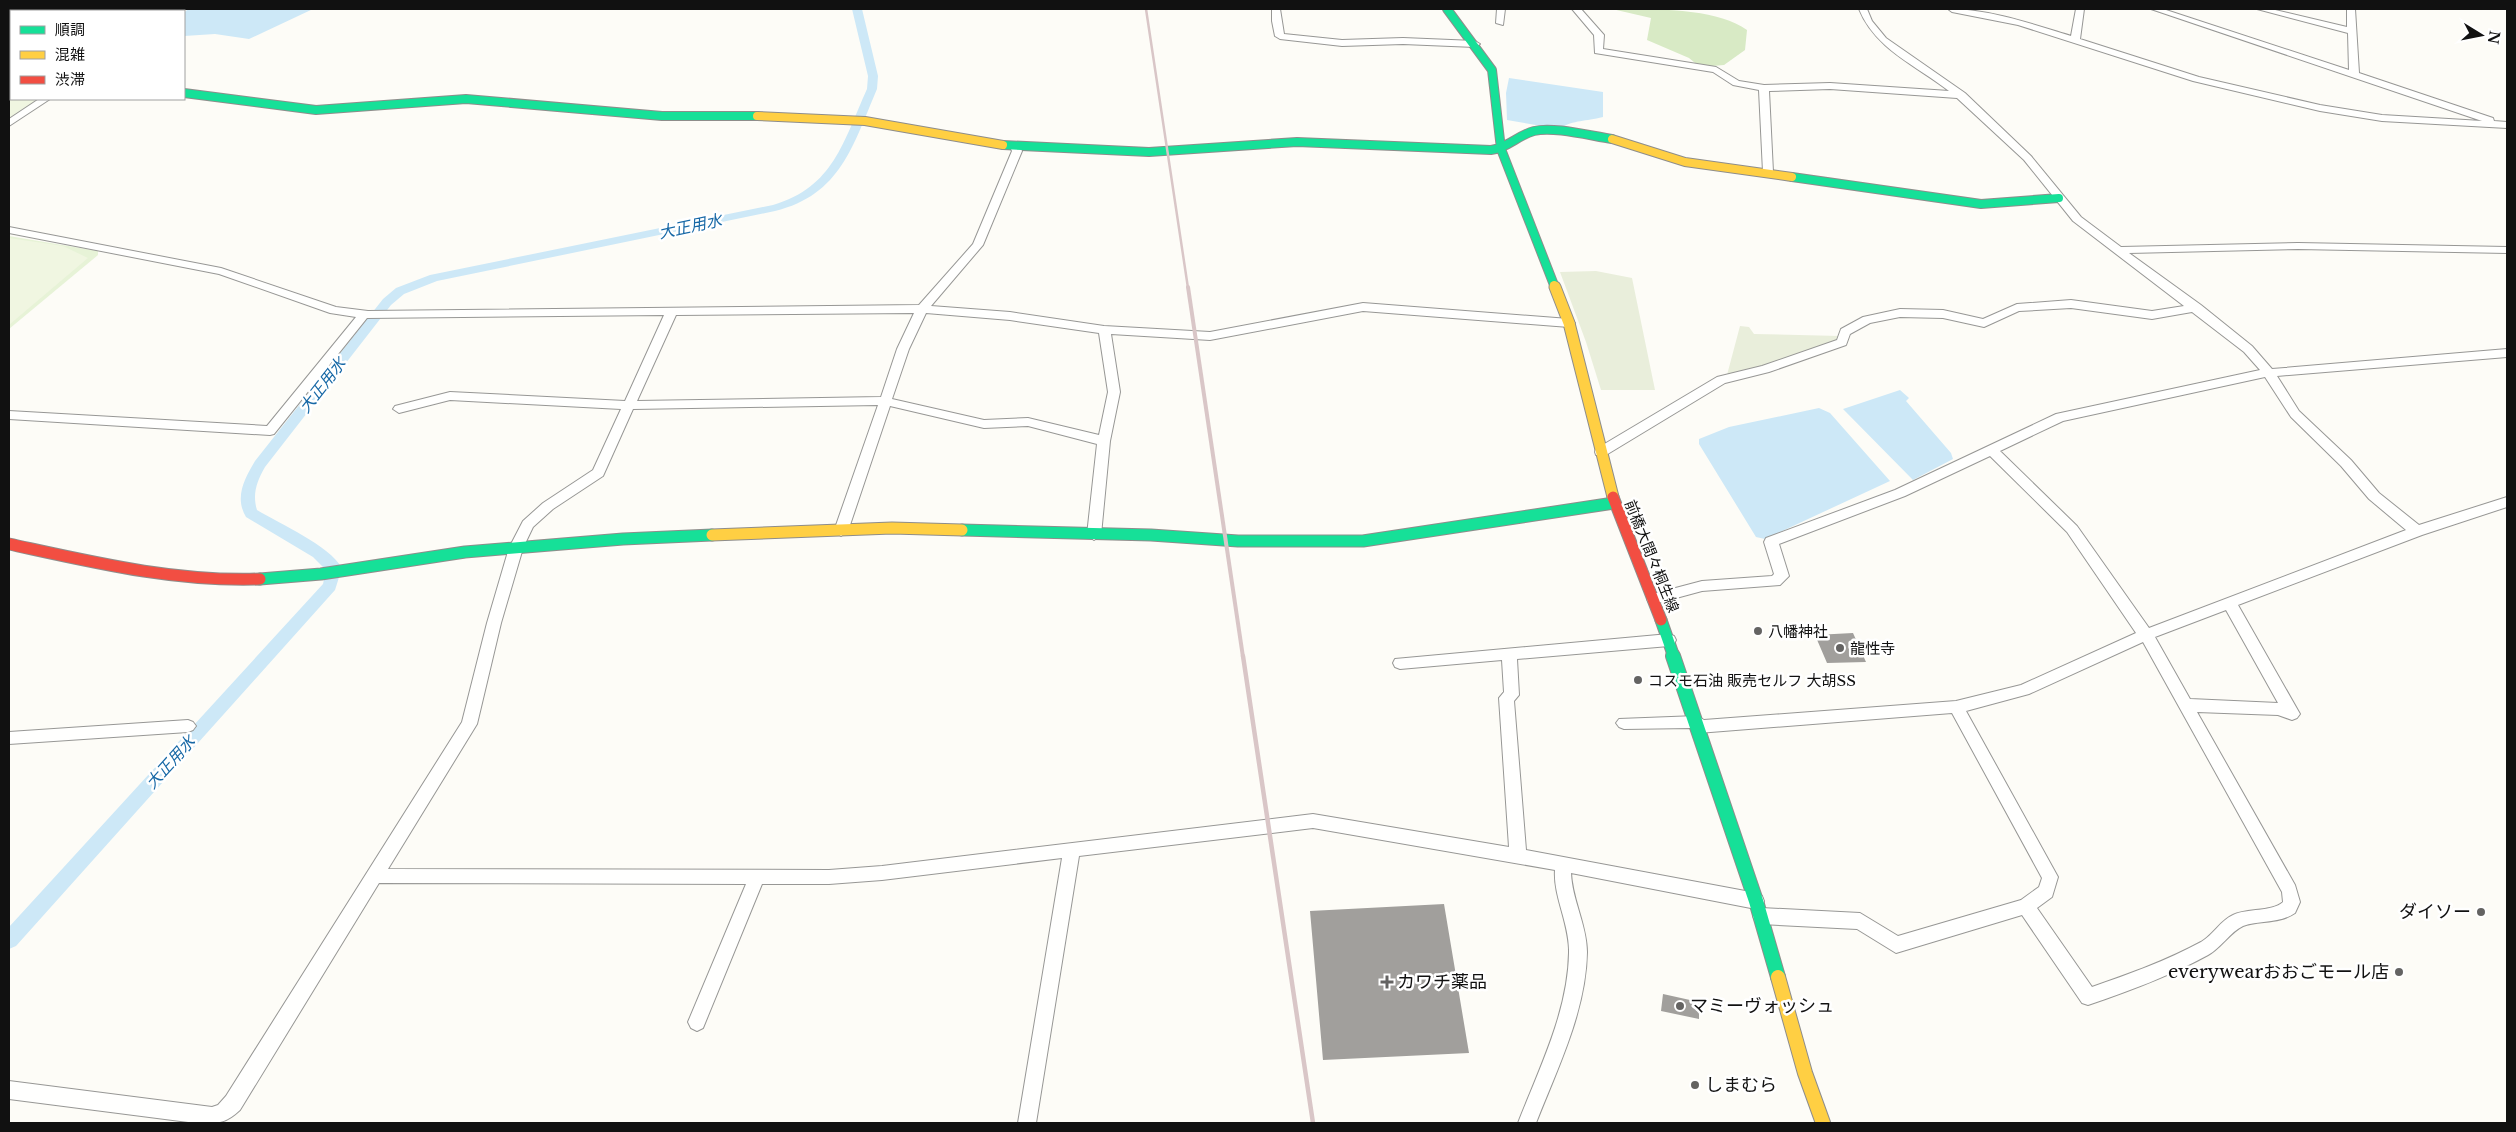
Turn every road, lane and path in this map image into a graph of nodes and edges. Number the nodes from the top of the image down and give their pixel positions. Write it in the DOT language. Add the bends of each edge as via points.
graph roads {
  1 [pos="1276,9"];
  2 [pos="1447,9"];
  3 [pos="1501,9"];
  4 [pos="1576,9"];
  5 [pos="1863,9"];
  6 [pos="1952,9"];
  7 [pos="2080,9"];
  8 [pos="2155,9"];
  9 [pos="2261,9"];
  10 [pos="2351,9"];
  11 [pos="1500,23"];
  12 [pos="2351,31"];
  13 [pos="2075,41"];
  14 [pos="1475,44"];
  15 [pos="2354,74"];
  16 [pos="1764,88"];
  17 [pos="185,93"];
  18 [pos="1962,96"];
  19 [pos="44,100"];
  20 [pos="9,123"];
  21 [pos="1015,147"];
  22 [pos="1501,149"];
  23 [pos="1768,172"];
  24 [pos="2059,198"];
  25 [pos="9,230"];
  26 [pos="2121,250"];
  27 [pos="2507,250"];
  28 [pos="2197,308"];
  29 [pos="922,309"];
  30 [pos="671,313"];
  31 [pos="366,314"];
  32 [pos="1569,323"];
  33 [pos="1104,330"];
  34 [pos="2507,353"];
  35 [pos="2269,373"];
  36 [pos="885,401"];
  37 [pos="629,405"];
  38 [pos="399,409"];
  39 [pos="9,415"];
  40 [pos="1104,441"];
  41 [pos="1992,449"];
  42 [pos="1601,452"];
  43 [pos="2507,502"];
  44 [pos="1614,503"];
  45 [pos="841,530"];
  46 [pos="2417,531"];
  47 [pos="1094,536"];
  48 [pos="9,544"];
  49 [pos="516,548"];
  50 [pos="1654,599"];
  51 [pos="2230,604"];
  52 [pos="2145,635"];
  53 [pos="1669,640"];
  54 [pos="1509,653"];
  55 [pos="1400,663"];
  56 [pos="2187,705"];
  57 [pos="1956,707"];
  58 [pos="1624,723"];
  59 [pos="1698,724"];
  60 [pos="188,726"];
  61 [pos="9,738"];
  62 [pos="1072,850"];
  63 [pos="1518,856"];
  64 [pos="1564,864"];
  65 [pos="375,876"];
  66 [pos="758,877"];
  67 [pos="2026,906"];
  68 [pos="1759,909"];
  69 [pos="697,1022"];
  70 [pos="9,1090"];
  71 [pos="1027,1123"];
  72 [pos="1528,1123"];
  73 [pos="1823,1123"];
  1 -- 14 [label="street" via="1280,36 1342,43"];
  2 -- 14 [label="street, 前橋大間々桐生線"];
  3 -- 11 [label="street"];
  4 -- 16 [label="street" via="1599,35 1598,51 1716,70 1736,83"];
  5 -- 18 [label="street" via="1878,36"];
  6 -- 13 [label="street" via="2020,23"];
  7 -- 13 [label="street"];
  8 -- 15 [label="street"];
  9 -- 12 [label="street"];
  10 -- 12 [label="street"];
  12 -- 15 [label="street"];
  13 -- 15 [label="street" via="2196,79 2320,108 2382,118 2507,125"];
  14 -- 22 [label="street, 前橋大間々桐生線" via="1488,63 1494,80"];
  16 -- 18 [label="street" via="1830,86"];
  16 -- 23 [label="street"];
  17 -- 21 [label="street" via="316,110 466,99 662,116 737,115 865,122"];
  18 -- 24 [label="street" via="2004,133"];
  19 -- 20 [label="street"];
  21 -- 22 [label="street" via="1158,151 1296,142"];
  21 -- 29 [label="street" via="1017,151 978,245"];
  22 -- 23 [label="street" via="1533,131 1547,130 1613,139 1685,162"];
  22 -- 32 [label="street, 前橋大間々桐生線"];
  23 -- 24 [label="street" via="1981,204"];
  24 -- 26 [label="street" via="2078,219"];
  25 -- 31 [label="street" via="221,271 334,310"];
  26 -- 27 [label="street" via="2298,246"];
  26 -- 28 [label="street"];
  28 -- 35 [label="street" via="2243,344"];
  28 -- 42 [label="street" via="2152,315 2071,304 2017,308 1984,323 1943,314 1900,313 1867,320 1845,332 1842,342 1721,380"];
  29 -- 30 [label="street"];
  29 -- 33 [label="street" via="1010,316"];
  29 -- 36 [label="street" via="903,349"];
  30 -- 31 [label="street"];
  30 -- 37 [label="street"];
  31 -- 39 [label="street" via="270,431"];
  32 -- 33 [label="street" via="1363,307 1210,336"];
  32 -- 42 [label="street, 前橋大間々桐生線"];
  33 -- 40 [label="street" via="1114,392"];
  34 -- 35 [label="street"];
  35 -- 41 [label="street" via="2060,417"];
  35 -- 46 [label="street" via="2295,414 2346,463 2374,496"];
  36 -- 37 [label="street"];
  36 -- 40 [label="street" via="984,424 1028,422"];
  36 -- 45 [label="street"];
  37 -- 38 [label="street" via="450,396"];
  37 -- 49 [label="street" via="598,473 548,506 528,524"];
  40 -- 47 [label="street"];
  41 -- 50 [label="street" via="1900,493 1770,542 1782,576 1776,581 1702,586"];
  41 -- 52 [label="street" via="2072,529"];
  42 -- 44 [label="street, 前橋大間々桐生線"];
  43 -- 46 [label="street"];
  44 -- 47 [label="street" via="1363,541"];
  44 -- 50 [label="street, 前橋大間々桐生線"];
  45 -- 47 [label="street" via="892,528"];
  45 -- 49 [label="street" via="623,539"];
  46 -- 51 [label="street"];
  48 -- 49 [label="street" via="105,564 196,578 243,580 321,574 465,552"];
  49 -- 65 [label="street" via="469,724"];
  50 -- 53 [label="street, 前橋大間々桐生線"];
  51 -- 52 [label="street"];
  51 -- 56 [label="street" via="2292,714 2278,709"];
  52 -- 56 [label="street"];
  52 -- 57 [label="street" via="2024,690"];
  53 -- 54 [label="street"];
  53 -- 59 [label="street, 前橋大間々桐生線"];
  54 -- 55 [label="street"];
  54 -- 63 [label="street" via="1512,695 1506,698"];
  56 -- 67 [label="street" via="2289,890 2290,908 2238,920 2229,925 2214,944 2179,964 2088,997"];
  57 -- 59 [label="street"];
  57 -- 67 [label="street" via="2050,877 2046,892"];
  58 -- 59 [label="street"];
  59 -- 68 [label="street, 前橋大間々桐生線"];
  60 -- 61 [label="street"];
  62 -- 63 [label="street" via="1313,821"];
  62 -- 66 [label="street" via="882,873"];
  62 -- 71 [label="street"];
  63 -- 64 [label="street"];
  64 -- 68 [label="street"];
  64 -- 72 [label="street" via="1563,876 1578,950 1575,985"];
  65 -- 66 [label="street"];
  65 -- 70 [label="street" via="223,1113 212,1116"];
  66 -- 69 [label="street"];
  67 -- 68 [label="street" via="1896,945 1860,920"];
  68 -- 73 [label="street, 前橋大間々桐生線" via="1805,1073"];
}
